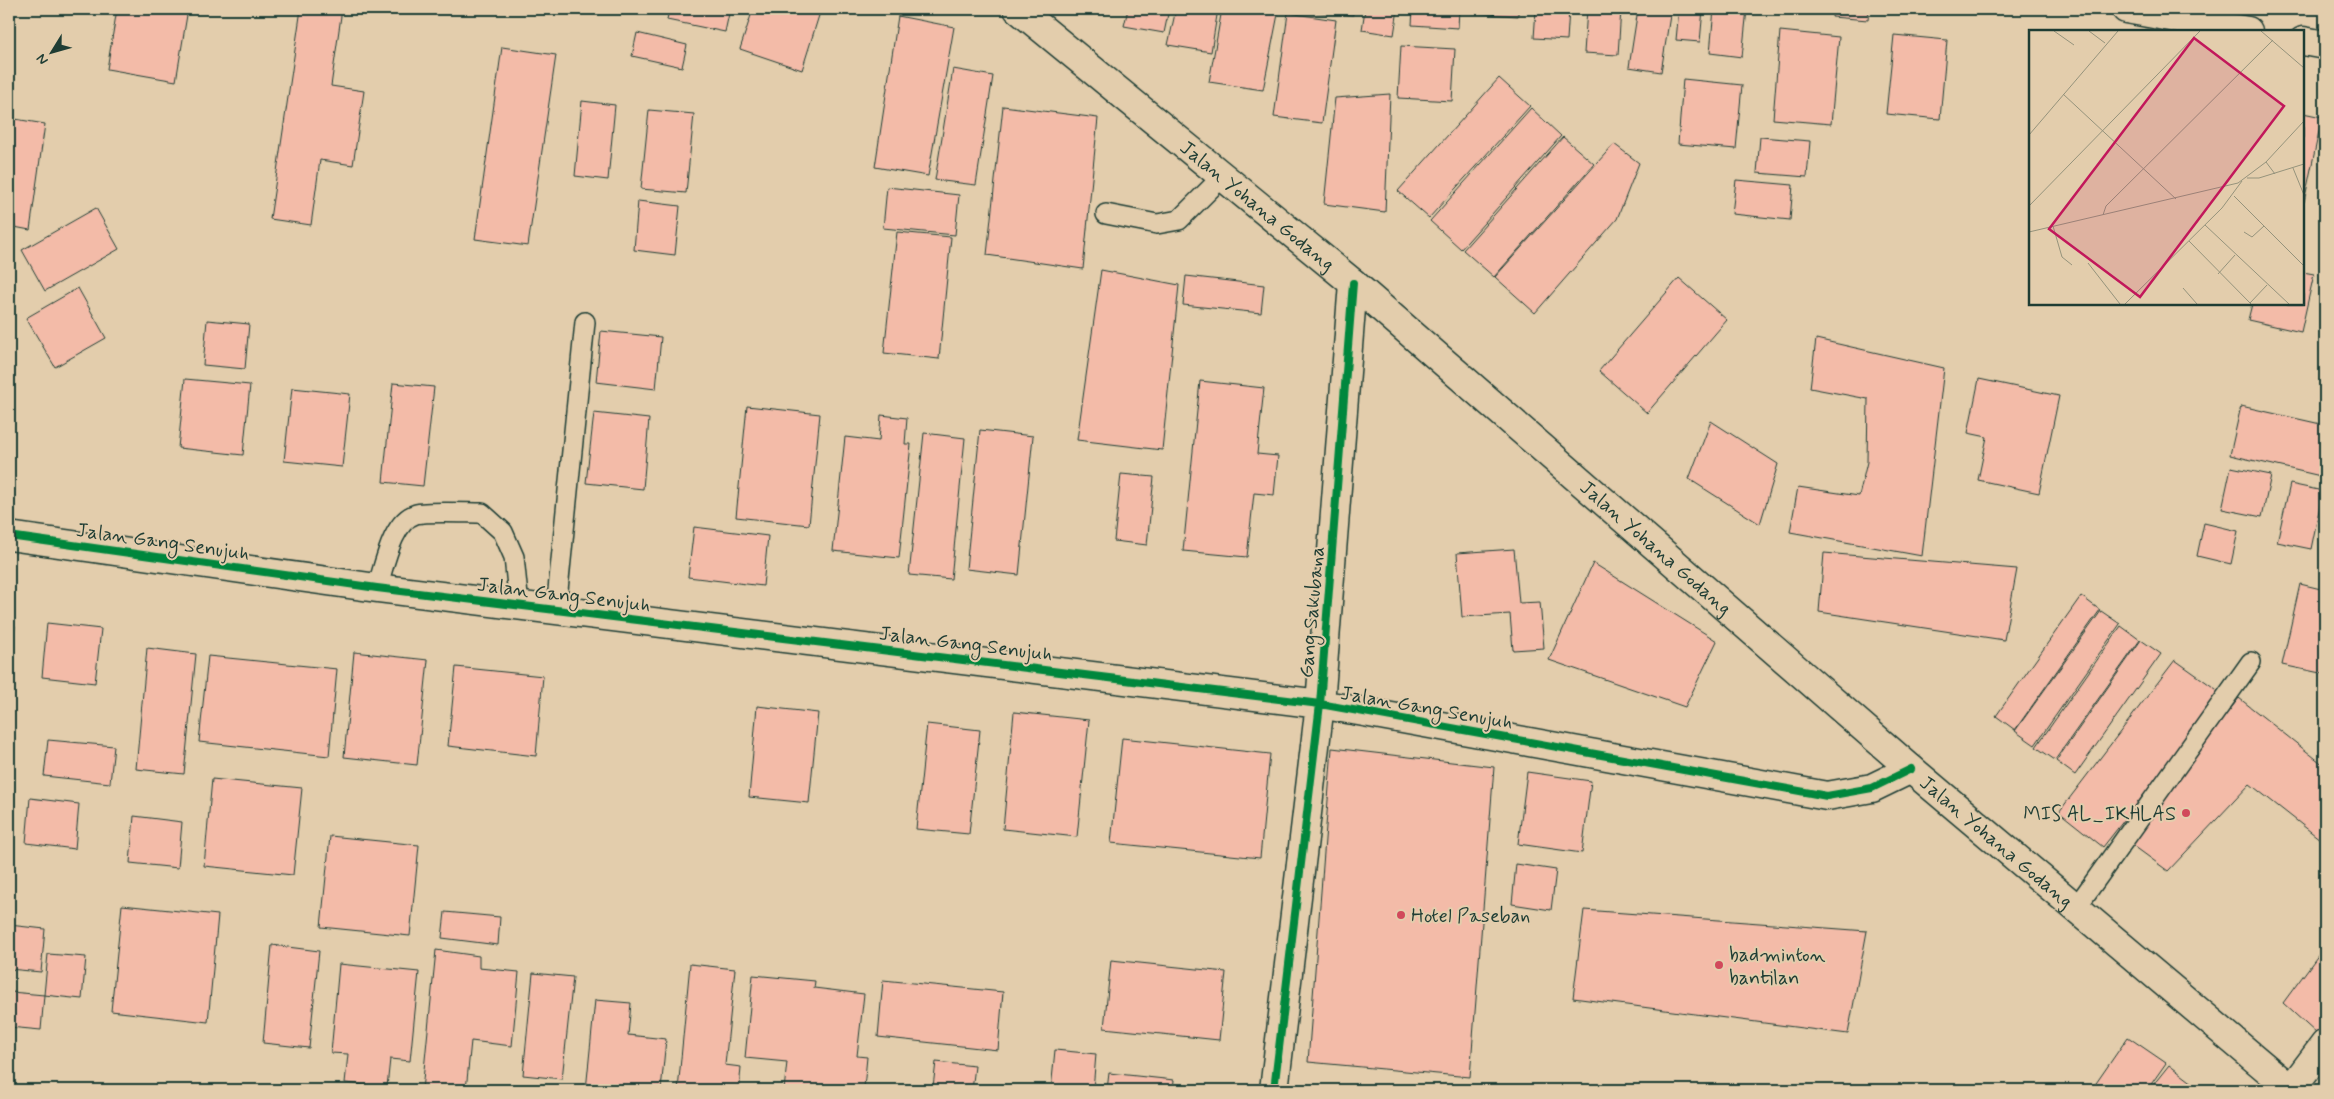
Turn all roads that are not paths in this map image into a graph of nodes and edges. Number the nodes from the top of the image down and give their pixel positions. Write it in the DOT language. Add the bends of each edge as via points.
graph roads {
  1 [pos="1018,9"];
  2 [pos="2126,9"];
  3 [pos="2242,30"];
  4 [pos="2304,41"];
  5 [pos="2325,45"];
  6 [pos="1223,176"];
  7 [pos="1106,214"];
  8 [pos="1353,284"];
  9 [pos="585,322"];
  10 [pos="9,536"];
  11 [pos="377,588"];
  12 [pos="519,606"];
  13 [pos="556,610"];
  14 [pos="2252,662"];
  15 [pos="1320,704"];
  16 [pos="1911,769"];
  17 [pos="2075,909"];
  18 [pos="2325,1044"];
  19 [pos="1274,1090"];
  20 [pos="2292,1090"];
  1 -- 6 [label="street, Jalan Yohana Godang"];
  2 -- 3 [label="street"];
  4 -- 5 [label="street"];
  6 -- 7 [label="lane" via="1179,220 1157,224"];
  6 -- 8 [label="street, Jalan Yohana Godang"];
  8 -- 15 [label="street, Gang Sakubana"];
  8 -- 16 [label="street, Jalan Yohana Godang"];
  9 -- 13 [label="lane"];
  10 -- 11 [label="street, Jalan Gang Senujuh"];
  11 -- 12 [label="street, Jalan Gang Senujuh"];
  11 -- 12 [label="lane" via="392,539 400,525 416,514 482,513 503,532 514,557"];
  12 -- 13 [label="street, Jalan Gang Senujuh"];
  13 -- 15 [label="street, Jalan Gang Senujuh"];
  14 -- 17 [label="lane"];
  15 -- 16 [label="street, Jalan Gang Senujuh" via="1827,796 1872,788"];
  15 -- 19 [label="street, Gang Sakubana"];
  16 -- 17 [label="street, Jalan Yohana Godang"];
  17 -- 20 [label="street, Jalan Yohana Godang"];
  18 -- 20 [label="street"];
}
